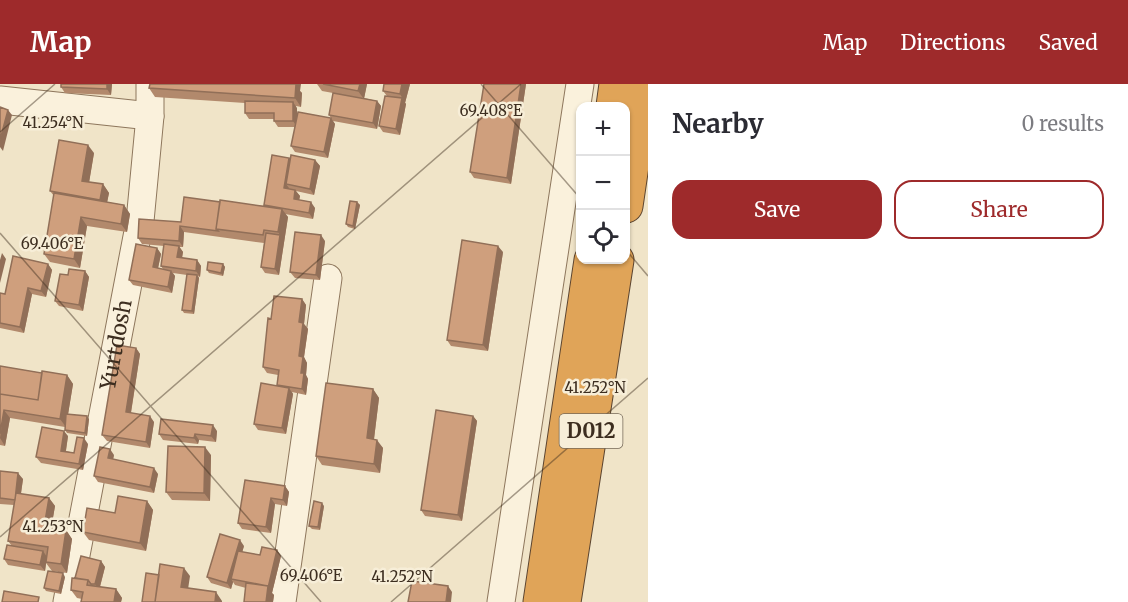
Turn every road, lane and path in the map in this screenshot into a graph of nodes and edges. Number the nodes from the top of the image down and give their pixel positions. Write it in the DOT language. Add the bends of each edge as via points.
graph roads {
  1 [pos="150,84"];
  2 [pos="580,84"];
  3 [pos="616,84"];
  4 [pos="644,84"];
  5 [pos="0,100"];
  6 [pos="614,102"];
  7 [pos="150,116"];
  8 [pos="630,179"];
  9 [pos="590,264"];
  10 [pos="616,264"];
  11 [pos="328,278"];
  12 [pos="67,602"];
  13 [pos="282,602"];
  14 [pos="501,602"];
  15 [pos="540,602"];
  16 [pos="564,602"];
  1 -- 7 [label="street, Yurtdosh"];
  2 -- 14 [label="street"];
  3 -- 6 [label="highway"];
  4 -- 8 [label="highway"];
  5 -- 7 [label="street"];
  7 -- 12 [label="street, Yurtdosh" via="140,221"];
  9 -- 15 [label="highway, D012"];
  10 -- 16 [label="highway, D012"];
  11 -- 13 [label="street"];
}
